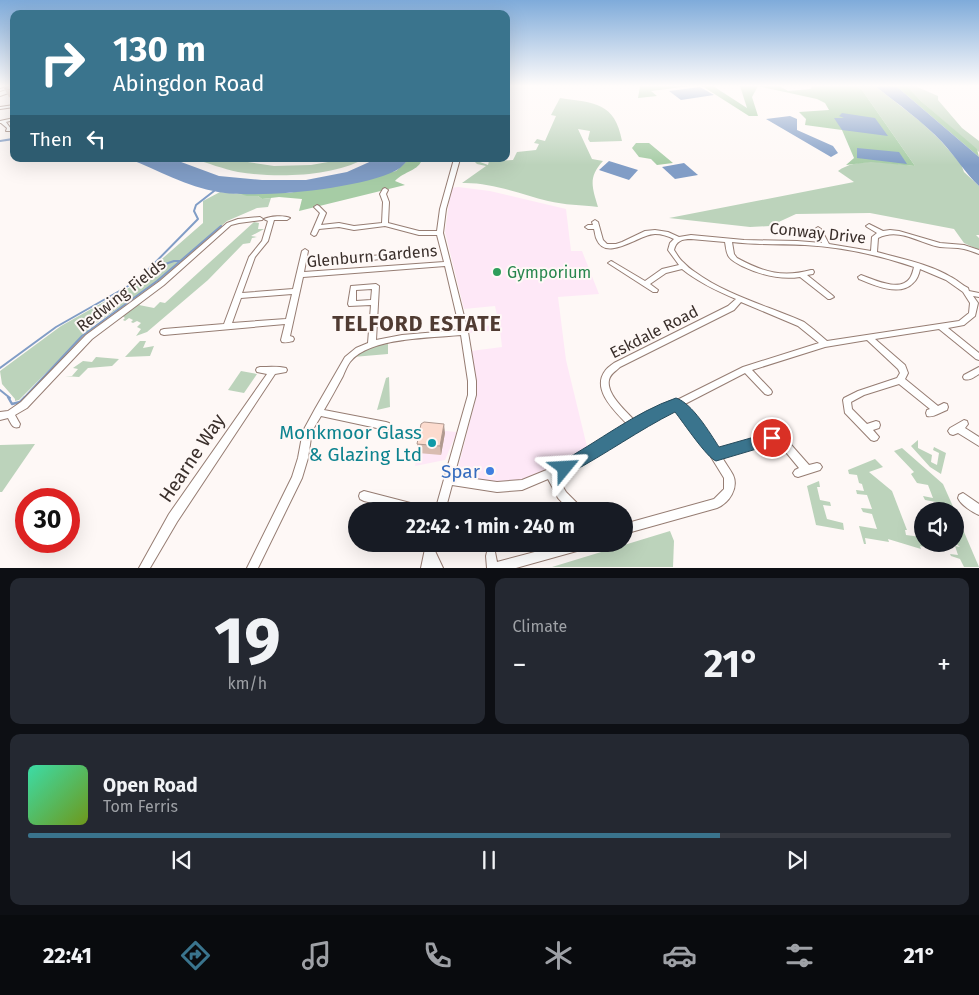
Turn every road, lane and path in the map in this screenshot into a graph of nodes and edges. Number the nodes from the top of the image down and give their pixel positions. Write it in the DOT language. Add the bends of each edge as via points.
graph roads {
  1 [pos="1,122"];
  2 [pos="9,131"];
  3 [pos="456,162"];
  4 [pos="382,192"];
  5 [pos="320,207"];
  6 [pos="287,218"];
  7 [pos="266,219"];
  8 [pos="385,224"];
  9 [pos="868,226"];
  10 [pos="588,227"];
  11 [pos="818,229"];
  12 [pos="440,233"];
  13 [pos="881,233"];
  14 [pos="678,239"];
  15 [pos="728,240"];
  16 [pos="827,246"];
  17 [pos="305,251"];
  18 [pos="979,252"];
  19 [pos="400,254"];
  20 [pos="874,254"];
  21 [pos="339,259"];
  22 [pos="347,259"];
  23 [pos="330,260"];
  24 [pos="611,263"];
  25 [pos="447,264"];
  26 [pos="685,266"];
  27 [pos="918,266"];
  28 [pos="379,269"];
  29 [pos="338,272"];
  30 [pos="812,272"];
  31 [pos="299,275"];
  32 [pos="802,275"];
  33 [pos="861,277"];
  34 [pos="645,284"];
  35 [pos="655,290"];
  36 [pos="296,292"];
  37 [pos="968,293"];
  38 [pos="979,295"];
  39 [pos="238,296"];
  40 [pos="830,297"];
  41 [pos="740,299"];
  42 [pos="374,302"];
  43 [pos="289,321"];
  44 [pos="227,326"];
  45 [pos="942,326"];
  46 [pos="164,332"];
  47 [pos="464,332"];
  48 [pos="868,337"];
  49 [pos="290,339"];
  50 [pos="372,343"];
  51 [pos="825,344"];
  52 [pos="979,358"];
  53 [pos="746,369"];
  54 [pos="260,370"];
  55 [pos="900,380"];
  56 [pos="768,392"];
  57 [pos="676,404"];
  58 [pos="937,410"];
  59 [pos="318,412"];
  60 [pos="10,414"];
  61 [pos="0,416"];
  62 [pos="16,424"];
  63 [pos="876,425"];
  64 [pos="386,426"];
  65 [pos="634,426"];
  66 [pos="865,428"];
  67 [pos="958,428"];
  68 [pos="874,438"];
  69 [pos="979,442"];
  70 [pos="716,454"];
  71 [pos="807,470"];
  72 [pos="551,475"];
  73 [pos="448,480"];
  74 [pos="364,496"];
  75 [pos="963,498"];
  76 [pos="387,502"];
  77 [pos="442,502"];
  78 [pos="569,502"];
  79 [pos="979,510"];
  80 [pos="633,527"];
  81 [pos="429,552"];
  82 [pos="432,552"];
  83 [pos="548,552"];
  84 [pos="493,564"];
  85 [pos="144,568"];
  86 [pos="252,568"];
  87 [pos="426,568"];
  88 [pos="438,568"];
  1 -- 2 [label="street"];
  3 -- 12 [label="street" via="444,201"];
  4 -- 8 [label="street" via="386,202"];
  5 -- 8 [label="street" via="323,212 315,231 338,225 351,230"];
  6 -- 7 [label="street, Redwing Fields"];
  7 -- 39 [label="street" via="265,241 252,257"];
  7 -- 60 [label="street, Redwing Fields" via="229,224 162,283 101,326 24,405"];
  8 -- 12 [label="street" via="419,233"];
  9 -- 13 [label="street"];
  10 -- 14 [label="street" via="596,225 601,245 621,245 652,231 663,231"];
  11 -- 16 [label="street"];
  12 -- 25 [label="street"];
  13 -- 18 [label="street" via="900,233 941,245 965,246"];
  13 -- 20 [label="street" via="874,238"];
  14 -- 15 [label="street, Conway Drive"];
  14 -- 26 [label="street" via="671,250"];
  15 -- 16 [label="street, Conway Drive"];
  15 -- 32 [label="street" via="731,255 738,261 781,277"];
  16 -- 20 [label="street, Conway Drive"];
  17 -- 31 [label="street"];
  19 -- 28 [label="street" via="376,258"];
  20 -- 27 [label="street, Conway Drive"];
  21 -- 22 [label="street"];
  21 -- 23 [label="street"];
  21 -- 29 [label="street"];
  24 -- 34 [label="street"];
  25 -- 28 [label="street, Glenburn Gardens"];
  25 -- 47 [label="street"];
  26 -- 34 [label="street" via="664,271"];
  26 -- 41 [label="street" via="709,284"];
  27 -- 33 [label="street" via="908,284 876,285"];
  27 -- 37 [label="street, Conway Drive" via="945,276"];
  28 -- 29 [label="street, Glenburn Gardens"];
  29 -- 31 [label="street, Glenburn Gardens"];
  30 -- 32 [label="street"];
  31 -- 36 [label="street"];
  32 -- 40 [label="street" via="818,291"];
  34 -- 35 [label="street"];
  36 -- 39 [label="street"];
  36 -- 43 [label="street"];
  37 -- 38 [label="street"];
  37 -- 45 [label="street" via="974,303 970,317 962,323"];
  39 -- 44 [label="street"];
  41 -- 51 [label="street" via="802,324"];
  41 -- 65 [label="street, Eskdale Road" via="731,308 608,372 605,380 607,395"];
  42 -- 50 [label="street"];
  43 -- 44 [label="street"];
  43 -- 49 [label="street" via="285,340"];
  44 -- 46 [label="street"];
  45 -- 48 [label="street"];
  45 -- 52 [label="street"];
  47 -- 50 [label="street"];
  47 -- 73 [label="street" via="472,395"];
  48 -- 51 [label="street"];
  48 -- 55 [label="street" via="902,367 904,373"];
  50 -- 59 [label="street" via="348,359"];
  51 -- 53 [label="street"];
  53 -- 56 [label="street"];
  53 -- 57 [label="street"];
  54 -- 85 [label="street, Hearne Way" via="278,371 173,518"];
  55 -- 58 [label="street"];
  55 -- 66 [label="street" via="847,400 848,410"];
  57 -- 65 [label="street"];
  57 -- 70 [label="street"];
  59 -- 64 [label="street"];
  59 -- 86 [label="street" via="308,431 297,478"];
  60 -- 61 [label="street, Redwing Fields"];
  60 -- 62 [label="street"];
  63 -- 66 [label="street"];
  65 -- 72 [label="street"];
  66 -- 68 [label="street"];
  67 -- 69 [label="street"];
  70 -- 71 [label="street" via="772,438 783,442"];
  70 -- 80 [label="street" via="731,485 724,499"];
  72 -- 73 [label="street" via="510,487"];
  72 -- 78 [label="street"];
  73 -- 77 [label="street"];
  74 -- 76 [label="street"];
  75 -- 79 [label="street"];
  81 -- 87 [label="street"];
  82 -- 88 [label="street"];
  83 -- 84 [label="street"];
}
